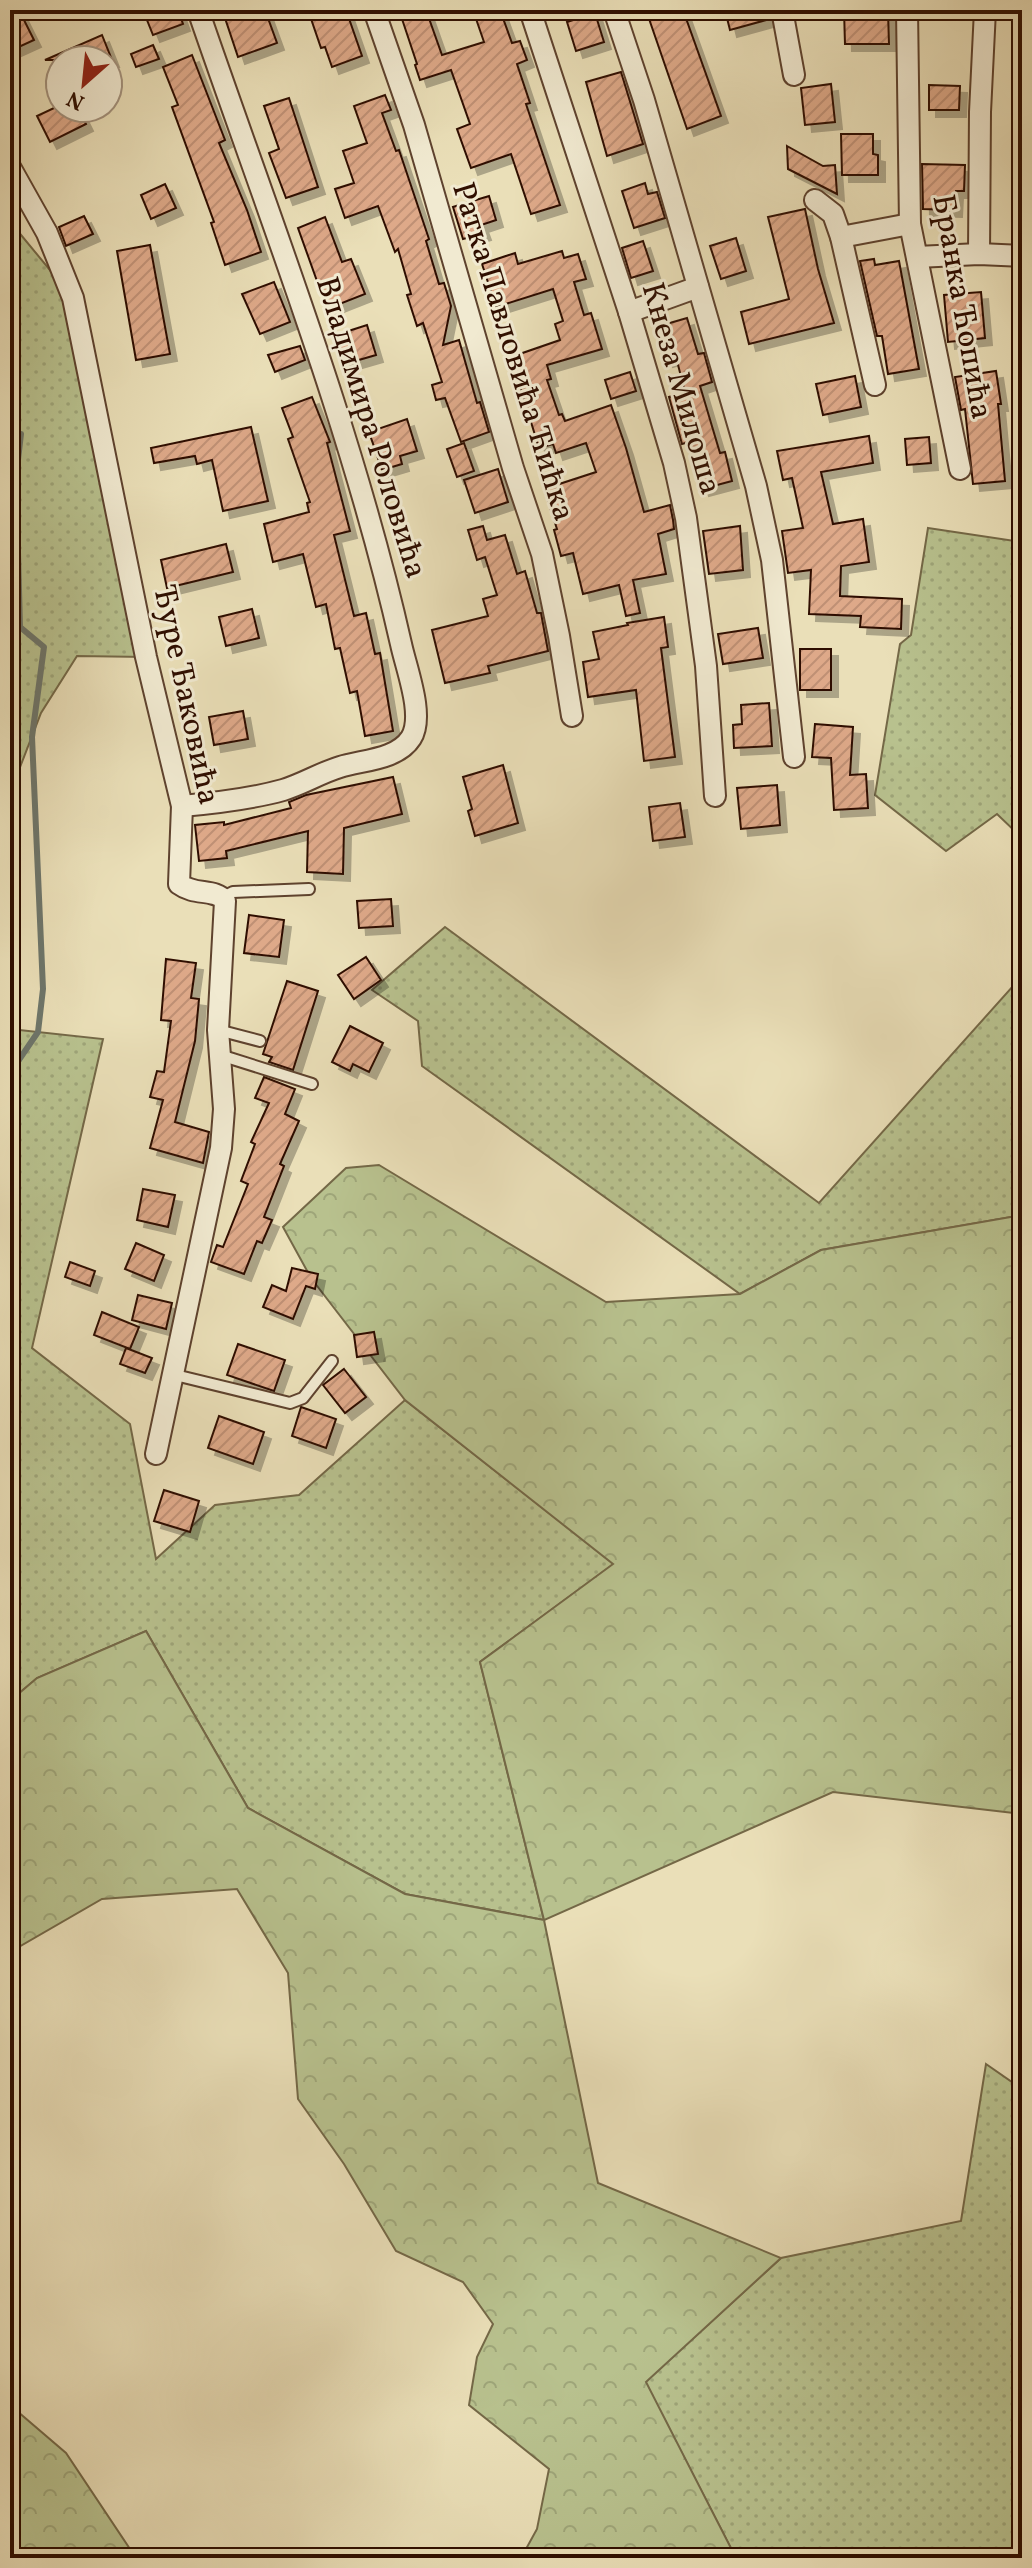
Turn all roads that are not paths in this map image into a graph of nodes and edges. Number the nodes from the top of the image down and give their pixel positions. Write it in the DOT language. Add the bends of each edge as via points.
graph roads {
  1 [pos="198,10"];
  2 [pos="374,10"];
  3 [pos="530,10"];
  4 [pos="614,10"];
  5 [pos="782,10"];
  6 [pos="907,10"];
  7 [pos="985,10"];
  8 [pos="794,75"];
  9 [pos="10,167"];
  10 [pos="815,200"];
  11 [pos="910,224"];
  12 [pos="841,237"];
  13 [pos="979,254"];
  14 [pos="1022,256"];
  15 [pos="917,257"];
  16 [pos="698,287"];
  17 [pos="629,312"];
  18 [pos="875,385"];
  19 [pos="960,469"];
  20 [pos="572,716"];
  21 [pos="794,757"];
  22 [pos="715,796"];
  23 [pos="182,806"];
  24 [pos="309,889"];
  25 [pos="223,897"];
  26 [pos="218,1030"];
  27 [pos="260,1041"];
  28 [pos="220,1055"];
  29 [pos="312,1084"];
  30 [pos="332,1361"];
  31 [pos="171,1374"];
  32 [pos="156,1454"];
  1 -- 23 [label="street, Владимира Роловића" via="356,470 417,715 410,738 389,754 285,789"];
  2 -- 20 [label="street, Ратка Павловића Ћићка" via="414,125 542,554"];
  3 -- 17 [label="street, Кнеза Милоша"];
  4 -- 16 [label="street, Кнеза Милоша"];
  5 -- 8 [label="street"];
  6 -- 11 [label="street, Бранка Ћопића"];
  7 -- 13 [label="street"];
  9 -- 23 [label="street, Ђуре Ђаковића" via="47,233 73,298"];
  10 -- 12 [label="street" via="833,214"];
  11 -- 12 [label="street"];
  11 -- 15 [label="street, Бранка Ћопића"];
  12 -- 18 [label="street"];
  13 -- 14 [label="street"];
  13 -- 15 [label="street"];
  15 -- 19 [label="street, Бранка Ћопића"];
  16 -- 17 [label="street"];
  16 -- 21 [label="street, Кнеза Милоша" via="764,520"];
  17 -- 22 [label="street, Кнеза Милоша" via="686,518 706,666"];
  23 -- 25 [label="street, Ђуре Ђаковића" via="179,884"];
  24 -- 25 [label="lane" via="233,892"];
  25 -- 26 [label="street"];
  26 -- 27 [label="lane"];
  26 -- 28 [label="street"];
  28 -- 29 [label="lane"];
  28 -- 31 [label="street" via="221,1148"];
  30 -- 31 [label="lane" via="303,1398 290,1403"];
  31 -- 32 [label="street"];
}
